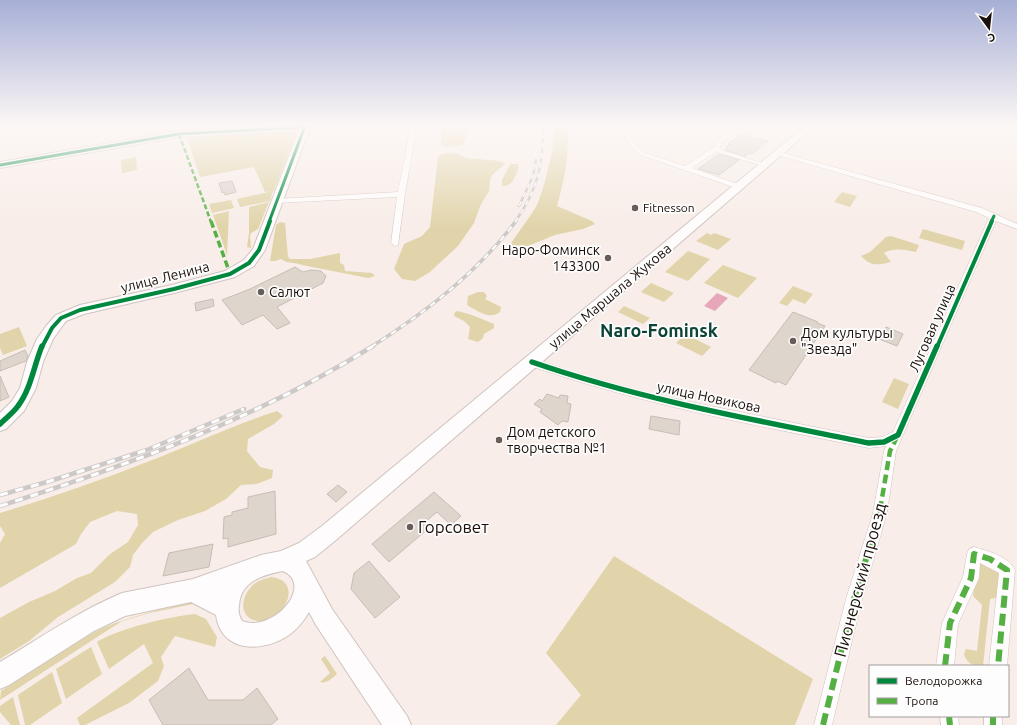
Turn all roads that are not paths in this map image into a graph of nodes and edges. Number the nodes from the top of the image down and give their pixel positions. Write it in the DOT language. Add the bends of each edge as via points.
graph roads {
  1 [pos="30,160"];
  2 [pos="292,160"];
  3 [pos="408,160"];
  4 [pos="659,160"];
  5 [pos="699,160"];
  6 [pos="748,160"];
  7 [pos="772,160"];
  8 [pos="800,160"];
  9 [pos="0,165"];
  10 [pos="765,165"];
  11 [pos="685,169"];
  12 [pos="740,186"];
  13 [pos="401,194"];
  14 [pos="276,201"];
  15 [pos="994,216"];
  16 [pos="1017,227"];
  17 [pos="395,243"];
  18 [pos="532,362"];
  19 [pos="0,424"];
  20 [pos="898,435"];
  21 [pos="307,550"];
  22 [pos="283,561"];
  23 [pos="248,571"];
  24 [pos="305,580"];
  25 [pos="193,590"];
  26 [pos="226,608"];
  27 [pos="324,617"];
  28 [pos="291,618"];
  29 [pos="945,665"];
  30 [pos="998,665"];
  31 [pos="0,676"];
  32 [pos="398,725"];
  33 [pos="824,725"];
  1 -- 9 [label="main road"];
  2 -- 14 [label="main road, улица Ленина"];
  3 -- 13 [label="street"];
  4 -- 11 [label="street"];
  5 -- 11 [label="street"];
  6 -- 10 [label="street"];
  7 -- 10 [label="main road, улица Маршала Жукова"];
  8 -- 15 [label="street"];
  10 -- 12 [label="main road, улица Маршала Жукова"];
  11 -- 12 [label="street"];
  12 -- 18 [label="main road, улица Маршала Жукова"];
  13 -- 14 [label="street"];
  13 -- 17 [label="street"];
  14 -- 19 [label="main road, улица Ленина" via="260,250 248,263 230,274 85,308 62,318 45,339 28,388 18,406"];
  15 -- 16 [label="street"];
  15 -- 20 [label="street, Луговая улица"];
  18 -- 20 [label="street, улица Новикова" via="575,378 621,390 869,443 884,442"];
  18 -- 21 [label="main road, улица Маршала Жукова"];
  20 -- 33 [label="street, Пионерский проезд" via="890,451 880,513 854,599"];
  21 -- 22 [label="main road, улица Маршала Жукова"];
  21 -- 24 [label="main road"];
  22 -- 23 [label="main road"];
  22 -- 24 [label="main road" via="297,567"];
  23 -- 25 [label="main road"];
  23 -- 26 [label="main road" via="230,592"];
  24 -- 27 [label="main road"];
  24 -- 28 [label="main road" via="301,602"];
  25 -- 26 [label="main road"];
  25 -- 31 [label="main road" via="122,605 86,623"];
  26 -- 28 [label="main road" via="229,623 240,633 266,633"];
  27 -- 28 [label="main road"];
  27 -- 32 [label="main road"];
  29 -- 30 [label="street" via="950,623 971,578 974,554 990,559 1007,570"];
}
